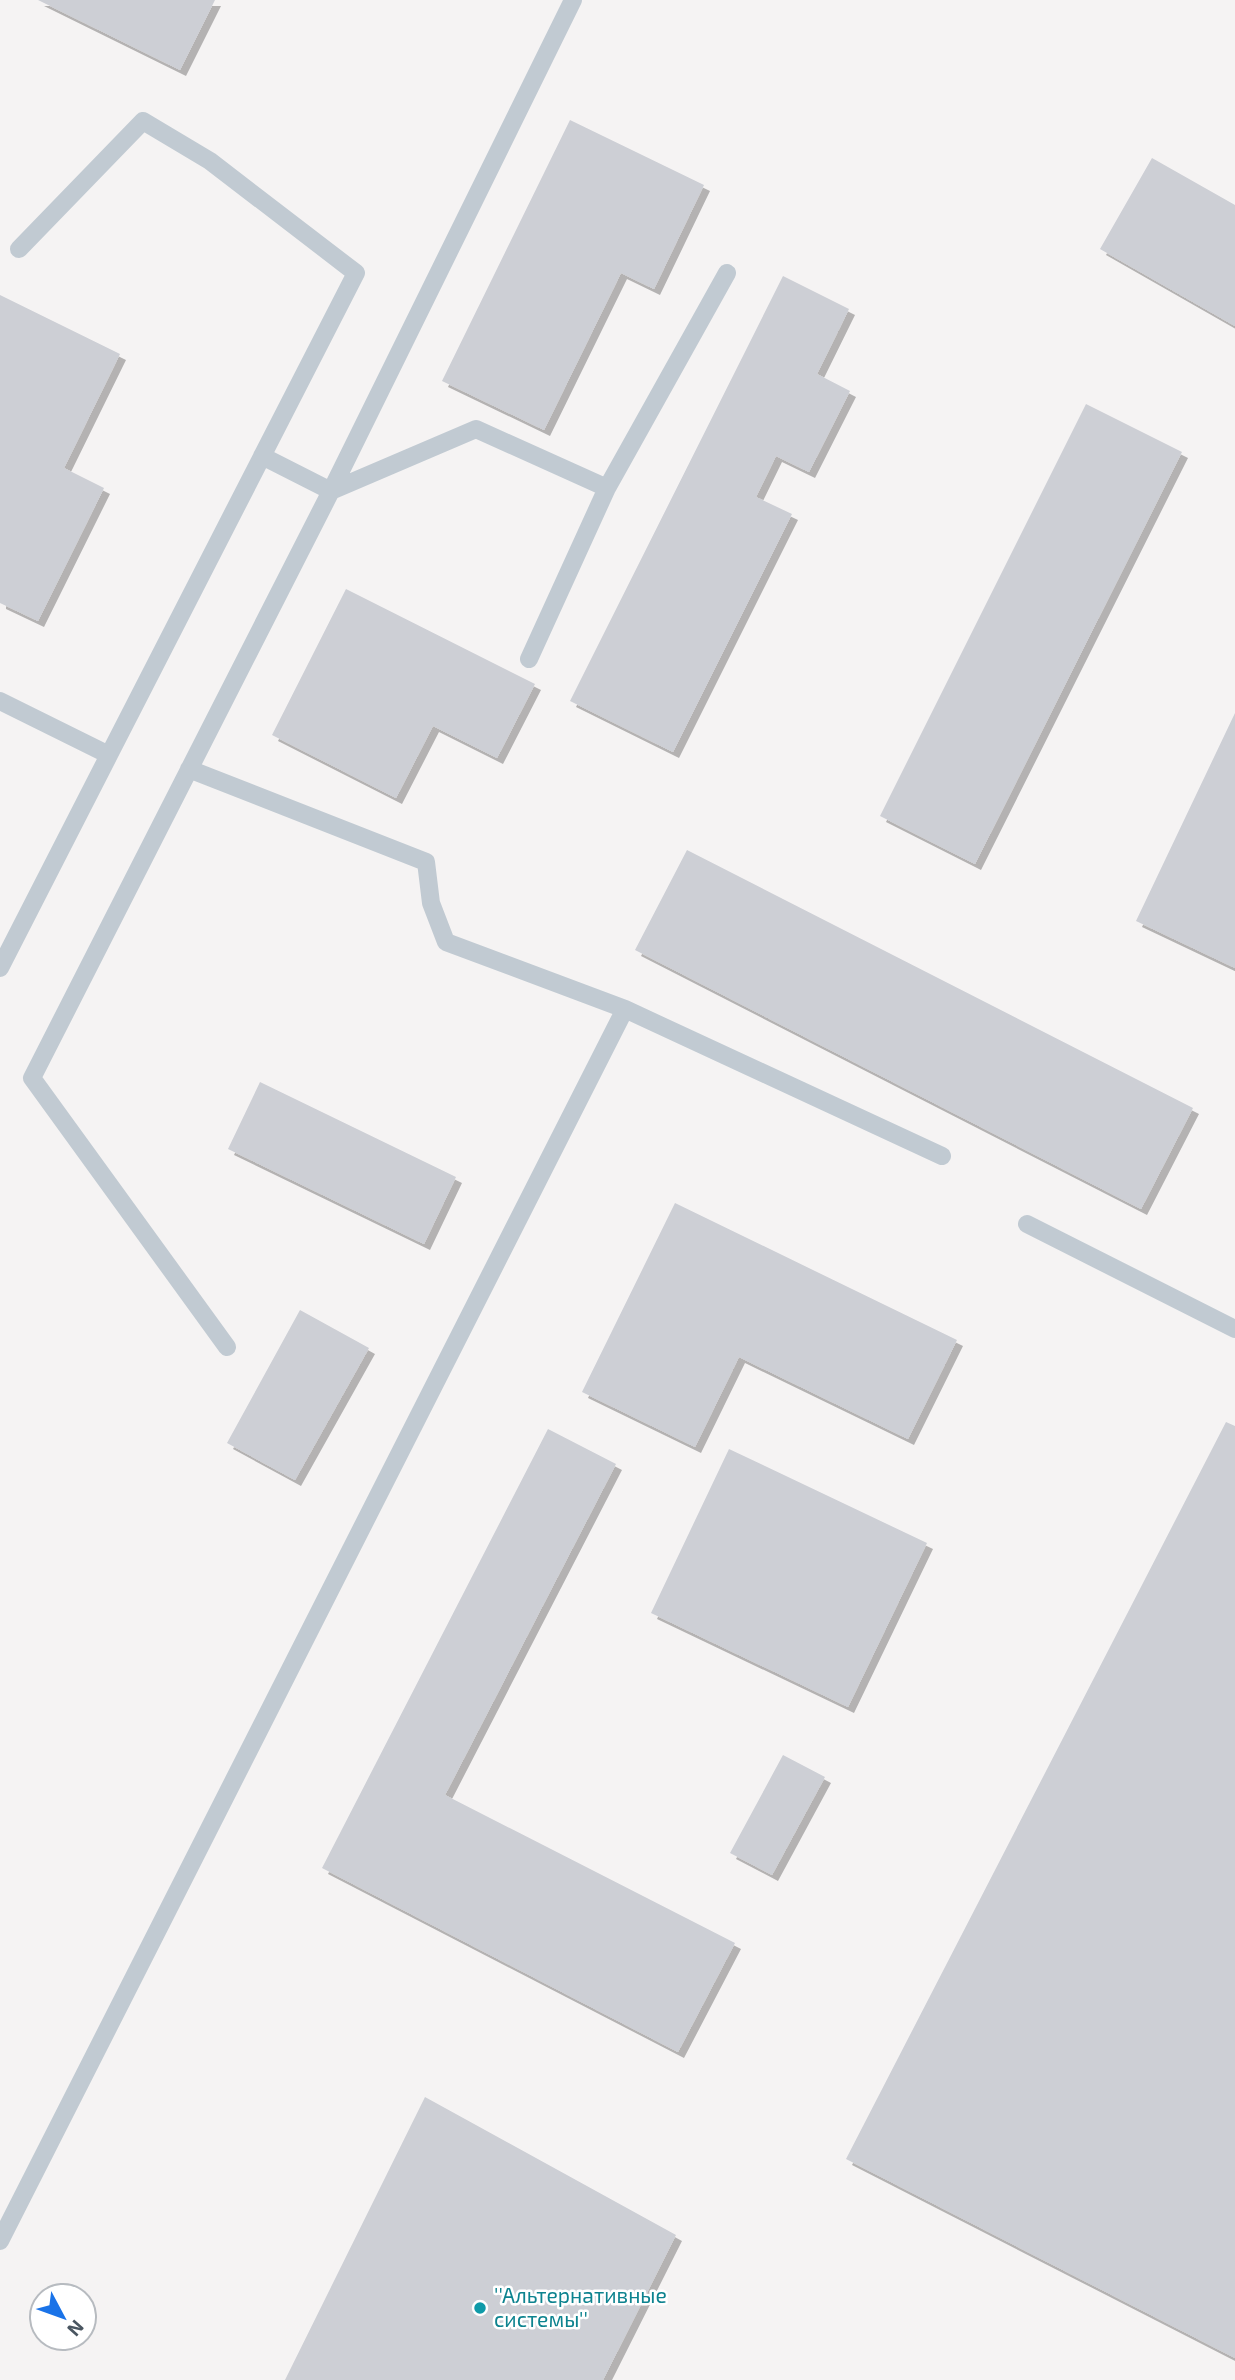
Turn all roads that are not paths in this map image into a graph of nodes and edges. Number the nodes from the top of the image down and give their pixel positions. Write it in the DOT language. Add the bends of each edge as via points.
graph roads {
  1 [pos="573,0"];
  2 [pos="19,249"];
  3 [pos="727,273"];
  4 [pos="262,456"];
  5 [pos="607,488"];
  6 [pos="331,491"];
  7 [pos="530,659"];
  8 [pos="0,701"];
  9 [pos="109,755"];
  10 [pos="189,769"];
  11 [pos="0,968"];
  12 [pos="625,1009"];
  13 [pos="942,1156"];
  14 [pos="1027,1224"];
  15 [pos="1235,1329"];
  16 [pos="227,1347"];
  17 [pos="0,2241"];
  1 -- 6 [label="lane"];
  2 -- 4 [label="lane" via="143,121 210,162 356,272"];
  3 -- 5 [label="lane"];
  4 -- 6 [label="lane"];
  4 -- 9 [label="lane"];
  5 -- 6 [label="lane" via="476,429"];
  5 -- 7 [label="lane"];
  6 -- 10 [label="lane"];
  8 -- 9 [label="lane"];
  9 -- 11 [label="lane"];
  10 -- 12 [label="lane" via="426,862 430,903 446,942"];
  10 -- 16 [label="lane" via="32,1078"];
  12 -- 13 [label="lane"];
  12 -- 17 [label="lane"];
  14 -- 15 [label="lane"];
}
